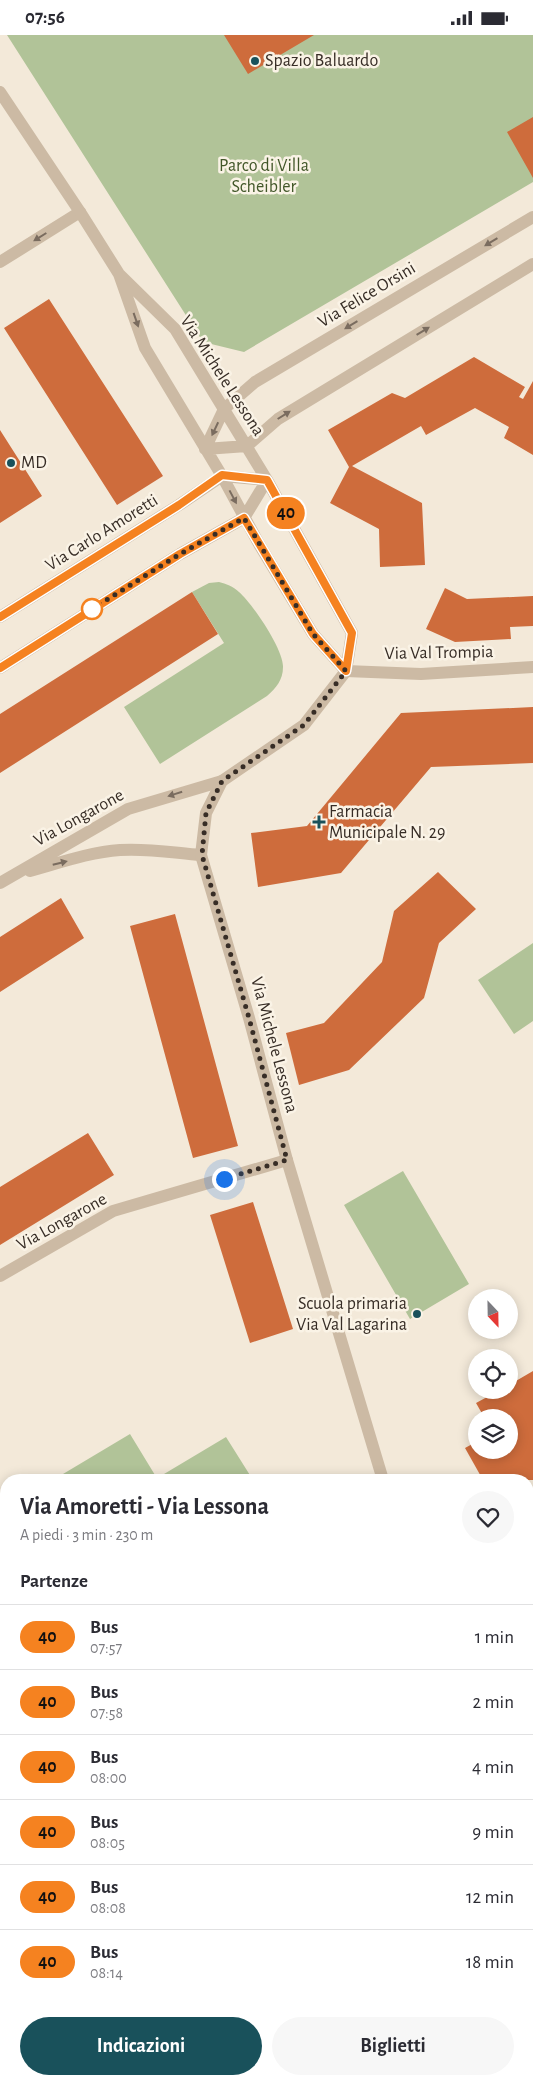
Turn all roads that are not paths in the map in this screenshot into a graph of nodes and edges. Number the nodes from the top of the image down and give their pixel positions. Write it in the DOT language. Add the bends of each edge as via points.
graph roads {
  1 [pos="0,92"];
  2 [pos="80,212"];
  3 [pos="533,217"];
  4 [pos="0,262"];
  5 [pos="533,264"];
  6 [pos="119,274"];
  7 [pos="224,409"];
  8 [pos="246,446"];
  9 [pos="205,449"];
  10 [pos="222,475"];
  11 [pos="267,480"];
  12 [pos="244,518"];
  13 [pos="0,617"];
  14 [pos="533,667"];
  15 [pos="0,668"];
  16 [pos="346,671"];
  17 [pos="222,781"];
  18 [pos="202,855"];
  19 [pos="13,875"];
  20 [pos="0,883"];
  21 [pos="287,1160"];
  22 [pos="0,1276"];
  23 [pos="381,1474"];
  1 -- 2 [label="street, Via Michele Lessona"];
  2 -- 4 [label="street, one-way"];
  2 -- 6 [label="street, Via Michele Lessona"];
  3 -- 7 [label="street, Via Felice Orsini, one-way" via="255,382"];
  8 -- 5 [label="street, one-way" via="278,419"];
  6 -- 7 [label="street, Via Michele Lessona" via="175,329"];
  6 -- 9 [label="street, Via Michele Lessona, one-way" via="145,348"];
  7 -- 8 [label="street, Via Michele Lessona"];
  7 -- 9 [label="street, one-way"];
  8 -- 9 [label="street"];
  8 -- 11 [label="street, Via Michele Lessona"];
  9 -- 10 [label="street, Via Michele Lessona"];
  10 -- 11 [label="street"];
  10 -- 12 [label="street, Via Michele Lessona, one-way"];
  10 -- 13 [label="street, Via Carlo Amoretti"];
  11 -- 12 [label="street"];
  11 -- 16 [label="street, Via Michele Lessona" via="352,633"];
  12 -- 15 [label="street" via="180,554"];
  12 -- 16 [label="street, Via Michele Lessona" via="313,634"];
  14 -- 16 [label="street, Via Val Trompia" via="421,674"];
  16 -- 17 [label="street, Via Michele Lessona" via="304,725"];
  17 -- 18 [label="street, Via Michele Lessona" via="206,813"];
  17 -- 19 [label="street, Via Longarone, one-way" via="128,809"];
  19 -- 18 [label="street, Via Longarone, one-way" via="120,850"];
  18 -- 21 [label="street, Via Michele Lessona"];
  19 -- 20 [label="street, Via Longarone"];
  21 -- 22 [label="street, Via Longarone" via="113,1211"];
  21 -- 23 [label="street, Via Michele Lessona"];
}
